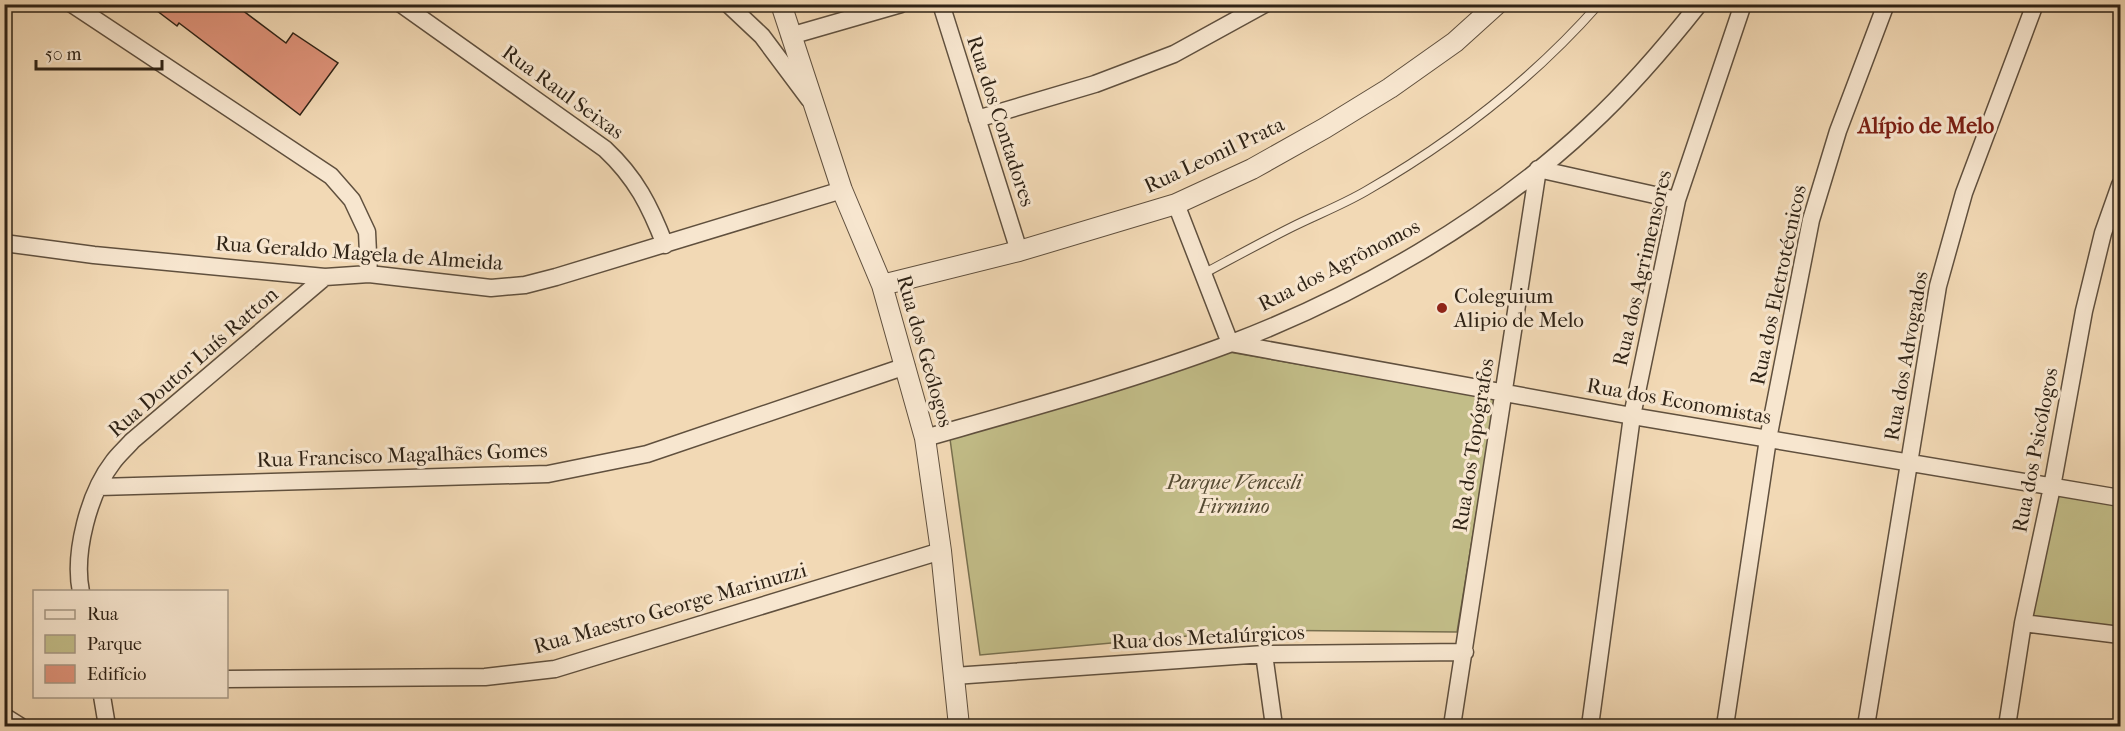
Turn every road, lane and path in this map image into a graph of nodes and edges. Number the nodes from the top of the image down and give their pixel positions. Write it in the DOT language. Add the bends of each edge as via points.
graph roads {
  1 [pos="72,4"];
  2 [pos="401,4"];
  3 [pos="728,4"];
  4 [pos="781,4"];
  5 [pos="901,4"];
  6 [pos="941,4"];
  7 [pos="1265,4"];
  8 [pos="1497,4"];
  9 [pos="1599,4"];
  10 [pos="1699,4"];
  11 [pos="1743,4"];
  12 [pos="1886,4"];
  13 [pos="2035,4"];
  14 [pos="790,36"];
  15 [pos="817,108"];
  16 [pos="977,119"];
  17 [pos="1538,169"];
  18 [pos="2121,185"];
  19 [pos="842,190"];
  20 [pos="1677,200"];
  21 [pos="1176,204"];
  22 [pos="4,243"];
  23 [pos="665,245"];
  24 [pos="1019,251"];
  25 [pos="369,274"];
  26 [pos="1203,274"];
  27 [pos="325,277"];
  28 [pos="882,285"];
  29 [pos="1230,343"];
  30 [pos="906,366"];
  31 [pos="1504,393"];
  32 [pos="1632,416"];
  33 [pos="925,438"];
  34 [pos="1768,439"];
  35 [pos="1910,463"];
  36 [pos="99,487"];
  37 [pos="2052,487"];
  38 [pos="2121,498"];
  39 [pos="940,552"];
  40 [pos="81,590"];
  41 [pos="2023,623"];
  42 [pos="2121,635"];
  43 [pos="1465,652"];
  44 [pos="1264,654"];
  45 [pos="954,676"];
  46 [pos="228,679"];
  47 [pos="102,698"];
  48 [pos="4,716"];
  49 [pos="20,726"];
  50 [pos="107,726"];
  51 [pos="959,726"];
  52 [pos="1274,726"];
  53 [pos="1452,726"];
  54 [pos="1590,726"];
  55 [pos="1725,726"];
  56 [pos="1866,726"];
  57 [pos="2007,726"];
  1 -- 25 [label="street" via="331,176 352,200 367,232"];
  2 -- 23 [label="street, Rua Raul Seixas" via="605,149 639,188"];
  3 -- 15 [label="street" via="762,36"];
  4 -- 14 [label="street, Rua dos Geólogos"];
  5 -- 14 [label="street"];
  6 -- 16 [label="street, Rua dos Contadores"];
  7 -- 16 [label="street" via="1173,54 1095,84"];
  8 -- 21 [label="street, Rua Leonil Prata" via="1455,42 1381,94 1252,169"];
  9 -- 26 [label="lane" via="1549,57 1497,103 1433,150 1364,192"];
  10 -- 17 [label="street, Rua dos Agrônomos" via="1669,42 1589,126"];
  11 -- 20 [label="street, Rua dos Agrimensores"];
  12 -- 34 [label="street, Rua dos Eletrotécnicos" via="1838,131 1811,220"];
  13 -- 35 [label="street, Rua dos Advogados" via="1964,193 1938,286"];
  14 -- 15 [label="street, Rua dos Geólogos"];
  15 -- 19 [label="street, Rua dos Geólogos"];
  16 -- 24 [label="street, Rua dos Contadores"];
  17 -- 20 [label="street"];
  17 -- 29 [label="street, Rua dos Agrônomos" via="1476,216 1398,264 1316,306"];
  17 -- 31 [label="street, Rua dos Topógrafos"];
  18 -- 37 [label="street, Rua dos Psicólogos" via="2103,233 2084,311"];
  19 -- 23 [label="street, Rua Geraldo Magela de Almeida"];
  19 -- 28 [label="street, Rua dos Geólogos"];
  20 -- 32 [label="street, Rua dos Agrimensores"];
  21 -- 24 [label="street, Rua Leonil Prata"];
  21 -- 26 [label="street"];
  22 -- 27 [label="street, Rua Geraldo Magela de Almeida"];
  23 -- 25 [label="street, Rua Geraldo Magela de Almeida" via="525,285 491,288"];
  24 -- 28 [label="street, Rua Leonil Prata"];
  25 -- 27 [label="street, Rua Geraldo Magela de Almeida"];
  26 -- 29 [label="street"];
  27 -- 36 [label="street, Rua Doutor Luís Ratton" via="132,441 112,463"];
  28 -- 30 [label="street, Rua dos Geólogos"];
  29 -- 31 [label="street, Rua dos Economistas"];
  29 -- 33 [label="street, Rua dos Agrônomos" via="1115,383"];
  30 -- 33 [label="street, Rua dos Geólogos"];
  30 -- 36 [label="street, Rua Francisco Magalhães Gomes" via="647,454 548,474"];
  31 -- 32 [label="street, Rua dos Economistas"];
  31 -- 43 [label="street, Rua dos Topógrafos"];
  32 -- 34 [label="street, Rua dos Economistas"];
  32 -- 54 [label="street, Rua dos Agrimensores"];
  33 -- 39 [label="street, Rua dos Geólogos"];
  34 -- 35 [label="street, Rua dos Economistas"];
  34 -- 55 [label="street, Rua dos Eletrotécnicos"];
  35 -- 37 [label="street, Rua dos Economistas"];
  35 -- 56 [label="street, Rua dos Advogados"];
  36 -- 40 [label="street, Rua Doutor Luís Ratton" via="80,543"];
  37 -- 38 [label="street, Rua dos Economistas"];
  37 -- 41 [label="street, Rua dos Psicólogos"];
  39 -- 45 [label="street, Rua dos Geólogos"];
  39 -- 46 [label="street, Rua Maestro George Marinuzzi" via="555,669 485,677"];
  41 -- 42 [label="street"];
  41 -- 57 [label="street, Rua dos Psicólogos"];
  43 -- 44 [label="street, Rua dos Metalúrgicos"];
  43 -- 53 [label="street, Rua dos Topógrafos"];
  44 -- 45 [label="street, Rua dos Metalúrgicos"];
  44 -- 52 [label="street"];
  45 -- 51 [label="street, Rua dos Geólogos"];
  47 -- 50 [label="street"];
  48 -- 49 [label="street"];
}
